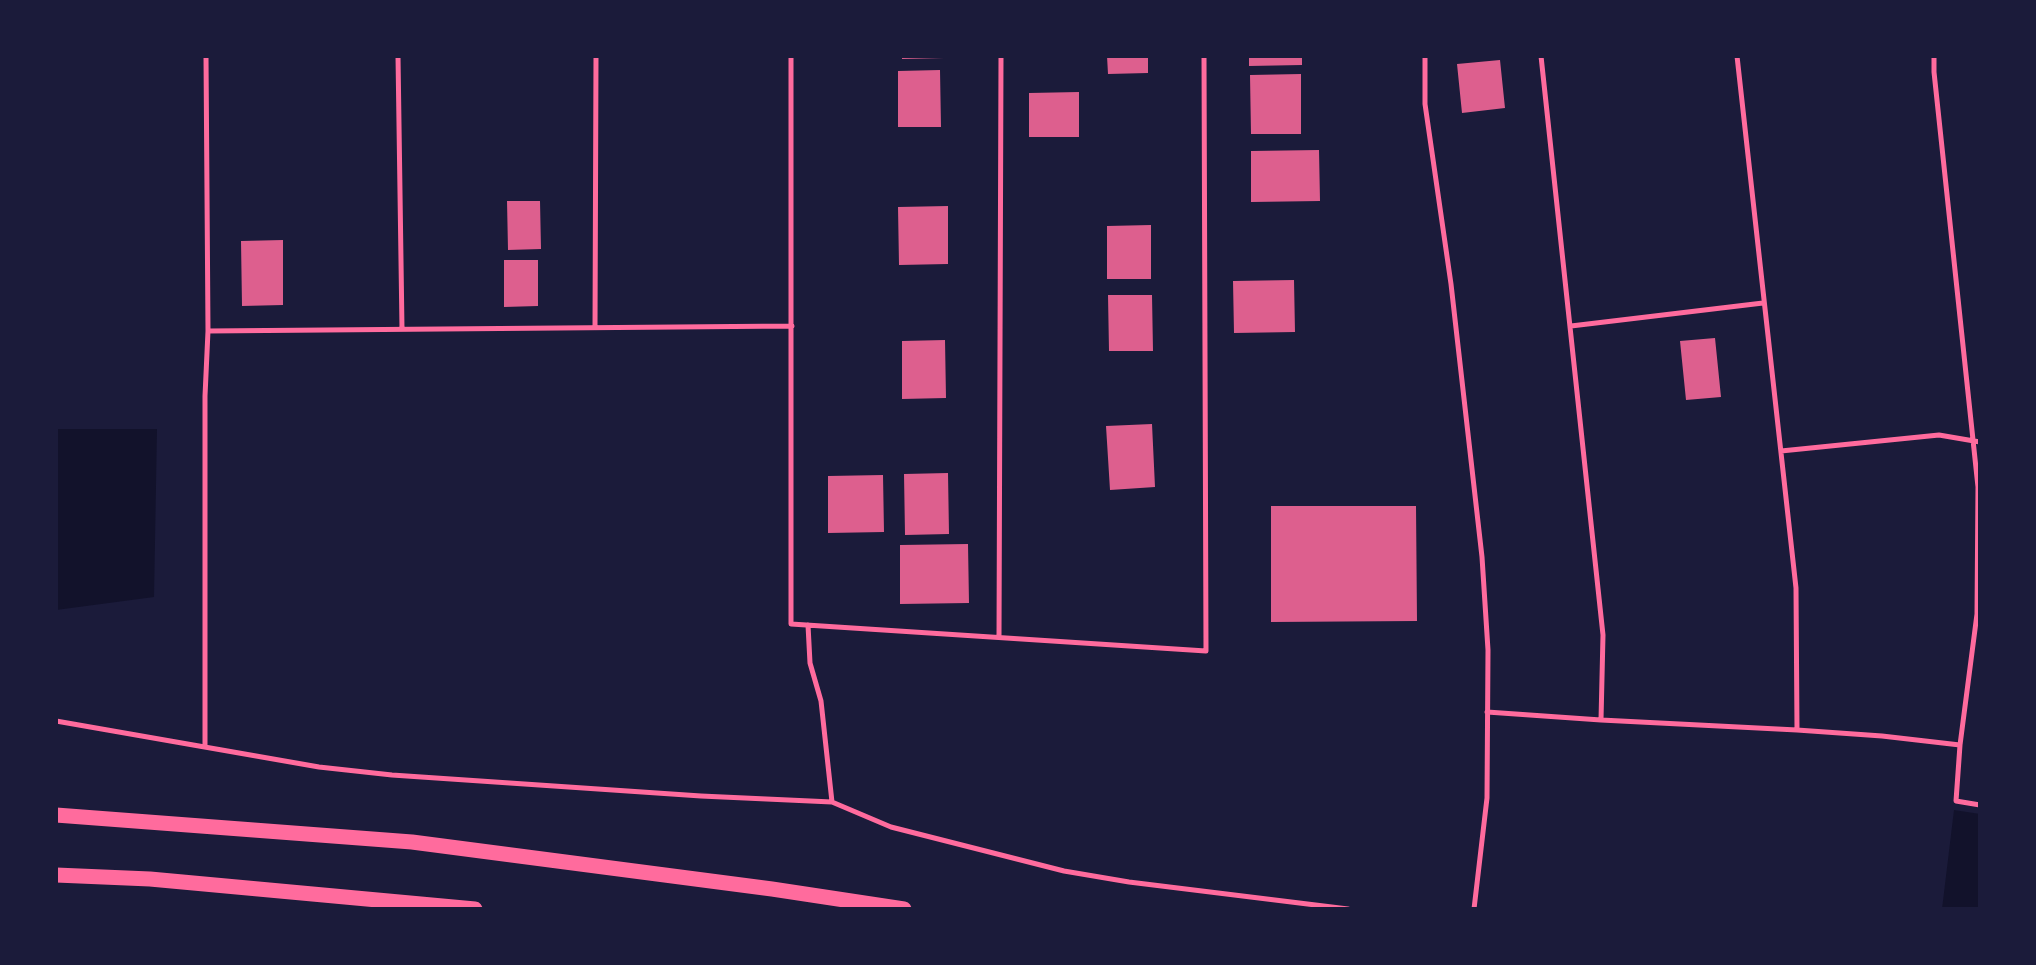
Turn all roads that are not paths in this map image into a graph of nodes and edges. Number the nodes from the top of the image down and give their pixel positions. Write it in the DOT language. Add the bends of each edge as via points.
graph roads {
  1 [pos="206,56"];
  2 [pos="398,56"];
  3 [pos="596,56"];
  4 [pos="791,56"];
  5 [pos="1001,56"];
  6 [pos="1204,56"];
  7 [pos="1426,56"];
  8 [pos="1542,56"];
  9 [pos="1737,56"];
  10 [pos="1934,56"];
  11 [pos="1763,303"];
  12 [pos="792,326"];
  13 [pos="1571,326"];
  14 [pos="595,327"];
  15 [pos="402,329"];
  16 [pos="208,331"];
  17 [pos="1977,442"];
  18 [pos="1781,451"];
  19 [pos="808,625"];
  20 [pos="999,636"];
  21 [pos="1487,712"];
  22 [pos="1601,720"];
  23 [pos="56,721"];
  24 [pos="1797,730"];
  25 [pos="1960,745"];
  26 [pos="206,746"];
  27 [pos="832,802"];
  28 [pos="1980,805"];
  29 [pos="56,815"];
  30 [pos="56,875"];
  31 [pos="475,909"];
  32 [pos="904,909"];
  33 [pos="1348,909"];
  34 [pos="1474,909"];
  1 -- 16 [label="street"];
  2 -- 15 [label="street"];
  3 -- 14 [label="street"];
  4 -- 12 [label="street"];
  5 -- 20 [label="street"];
  6 -- 20 [label="street" via="1206,651"];
  7 -- 21 [label="street" via="1425,104 1451,284 1482,557 1488,650"];
  8 -- 13 [label="street"];
  9 -- 11 [label="street"];
  10 -- 17 [label="street"];
  11 -- 13 [label="street"];
  11 -- 18 [label="street"];
  12 -- 14 [label="street"];
  12 -- 19 [label="street" via="791,624"];
  13 -- 22 [label="street" via="1603,635"];
  14 -- 15 [label="street"];
  15 -- 16 [label="street"];
  16 -- 26 [label="street" via="205,396"];
  17 -- 18 [label="street" via="1939,435"];
  17 -- 25 [label="street" via="1977,614"];
  18 -- 24 [label="street" via="1796,588"];
  19 -- 20 [label="street"];
  19 -- 27 [label="street" via="810,662 821,701"];
  21 -- 22 [label="street"];
  21 -- 34 [label="street" via="1486,798"];
  22 -- 24 [label="street"];
  23 -- 26 [label="street"];
  24 -- 25 [label="street"];
  25 -- 28 [label="street" via="1956,801"];
  26 -- 27 [label="street" via="319,767 392,775"];
  27 -- 33 [label="street" via="891,827 1064,871"];
  29 -- 32 [label="highway" via="412,842 772,888"];
  30 -- 31 [label="highway" via="150,879"];
}
